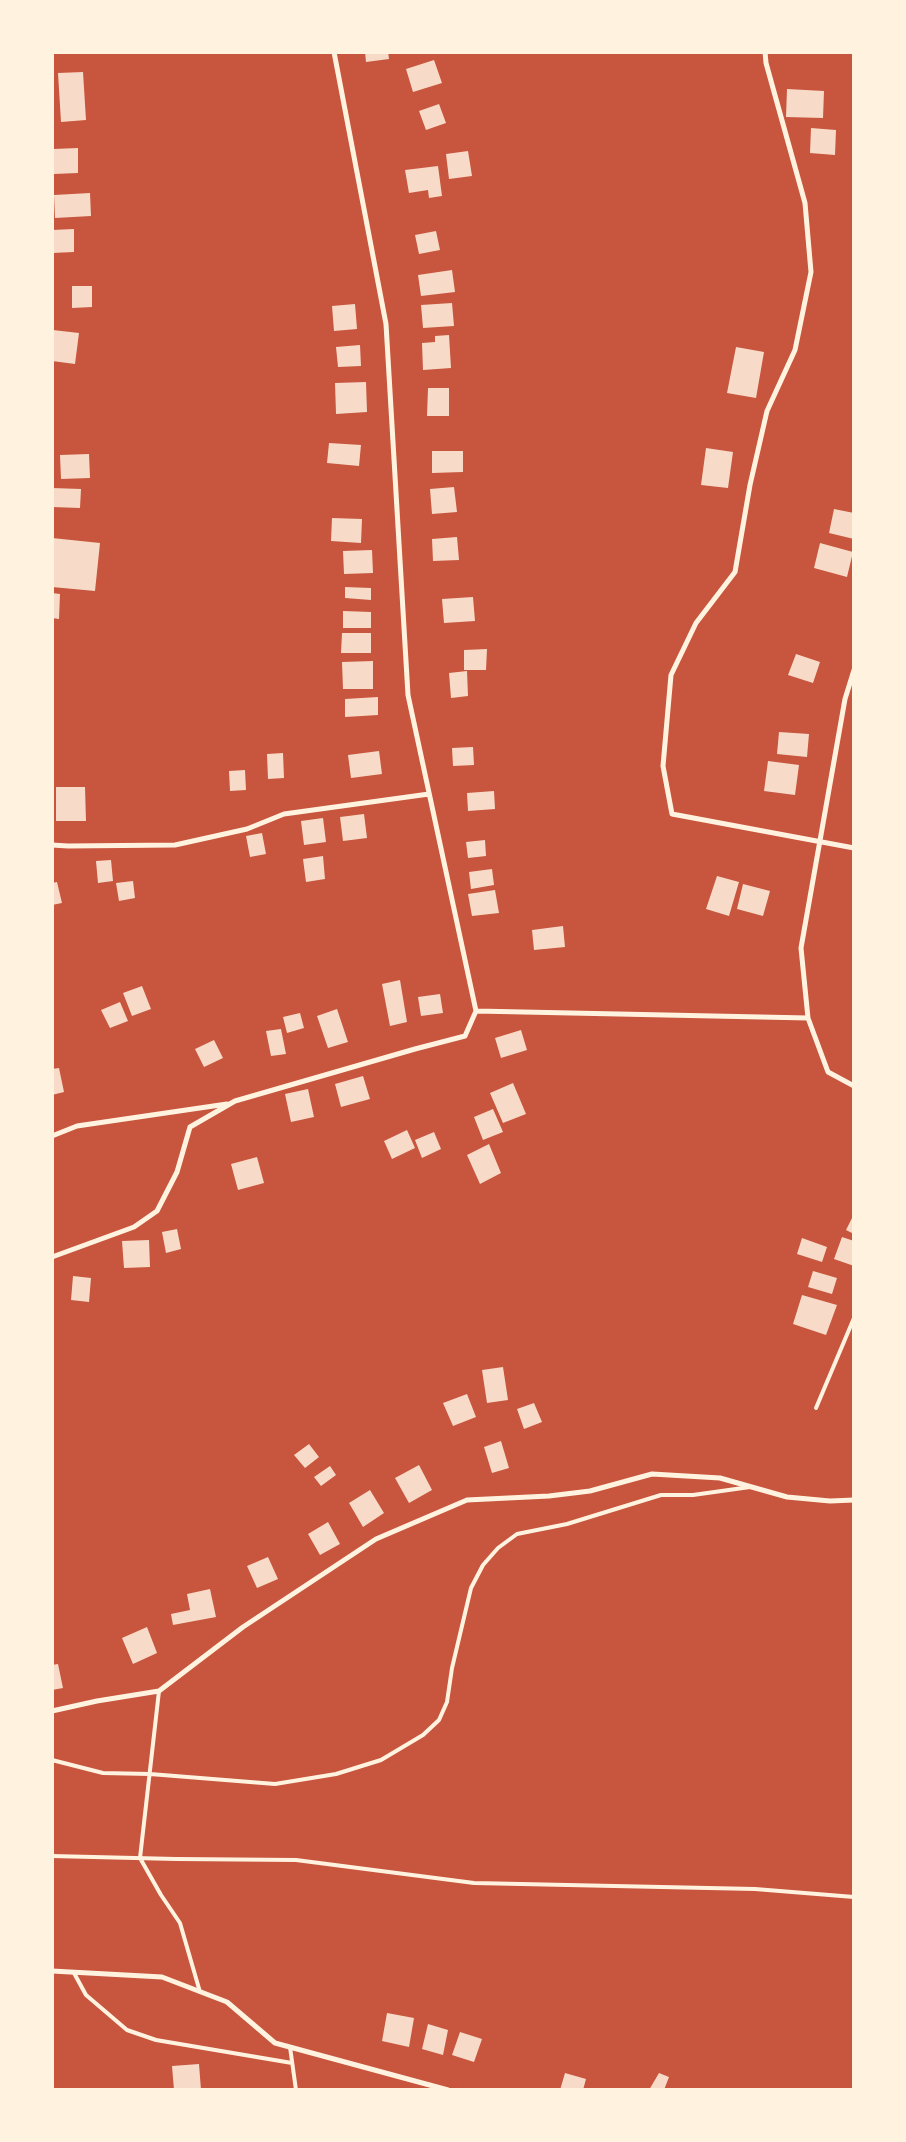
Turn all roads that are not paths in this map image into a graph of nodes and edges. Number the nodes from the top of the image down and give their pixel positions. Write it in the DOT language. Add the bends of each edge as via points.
graph roads {
  1 [pos="334,52"];
  2 [pos="765,52"];
  3 [pos="854,670"];
  4 [pos="429,794"];
  5 [pos="819,840"];
  6 [pos="52,845"];
  7 [pos="854,848"];
  8 [pos="476,1011"];
  9 [pos="808,1018"];
  10 [pos="854,1086"];
  11 [pos="230,1104"];
  12 [pos="52,1136"];
  13 [pos="52,1256"];
  14 [pos="854,1318"];
  15 [pos="816,1408"];
  16 [pos="752,1487"];
  17 [pos="854,1500"];
  18 [pos="160,1691"];
  19 [pos="52,1711"];
  20 [pos="52,1760"];
  21 [pos="150,1774"];
  22 [pos="52,1856"];
  23 [pos="140,1858"];
  24 [pos="854,1897"];
  25 [pos="52,1971"];
  26 [pos="74,1973"];
  27 [pos="200,1992"];
  28 [pos="290,2048"];
  29 [pos="292,2063"];
  30 [pos="296,2090"];
  31 [pos="448,2090"];
  1 -- 4 [label="street" via="386,324 408,695"];
  2 -- 5 [label="street" via="805,203 811,272 794,350 767,411 735,572 696,623 671,675 663,766 672,814"];
  3 -- 5 [label="street" via="845,698"];
  4 -- 6 [label="street" via="284,814 247,829 175,845"];
  4 -- 8 [label="street"];
  5 -- 7 [label="street"];
  5 -- 9 [label="street" via="802,948"];
  8 -- 9 [label="street"];
  8 -- 11 [label="street" via="465,1036"];
  9 -- 10 [label="street" via="828,1072"];
  11 -- 12 [label="street" via="77,1126"];
  11 -- 13 [label="street" via="190,1127 177,1172 157,1211 134,1227"];
  14 -- 15 [label="lane"];
  16 -- 17 [label="street" via="787,1497"];
  16 -- 18 [label="street" via="720,1478 652,1474 590,1491 467,1500 376,1539 244,1627"];
  16 -- 21 [label="lane" via="693,1495 661,1495 567,1524 516,1534 483,1565 471,1588 447,1702 439,1720 423,1735 380,1760 336,1774 274,1784"];
  18 -- 19 [label="street"];
  18 -- 21 [label="lane"];
  20 -- 21 [label="lane" via="103,1772"];
  21 -- 23 [label="lane"];
  22 -- 23 [label="lane"];
  23 -- 24 [label="lane" via="296,1860 474,1883 755,1889"];
  23 -- 27 [label="lane" via="180,1923"];
  25 -- 26 [label="street"];
  26 -- 27 [label="street" via="162,1977"];
  26 -- 29 [label="lane" via="86,1995 127,2030 156,2040"];
  27 -- 28 [label="street" via="227,2002 275,2043"];
  28 -- 29 [label="lane"];
  28 -- 31 [label="street"];
  29 -- 30 [label="lane"];
}
